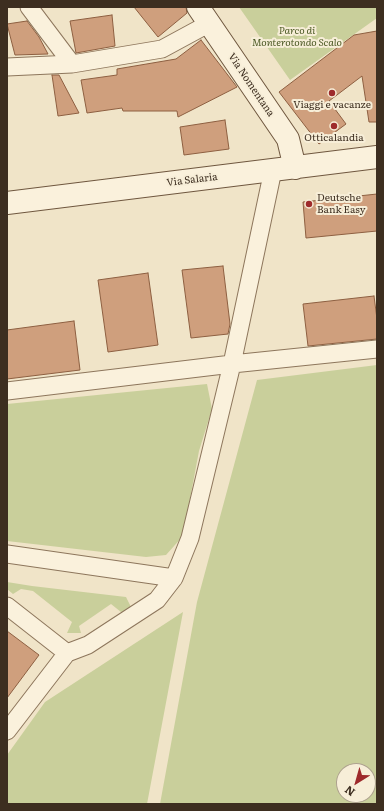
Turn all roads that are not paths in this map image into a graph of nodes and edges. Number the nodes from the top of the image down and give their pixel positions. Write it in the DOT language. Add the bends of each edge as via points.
graph roads {
  1 [pos="29,7"];
  2 [pos="204,15"];
  3 [pos="72,64"];
  4 [pos="7,67"];
  5 [pos="377,157"];
  6 [pos="295,168"];
  7 [pos="272,170"];
  8 [pos="7,203"];
  9 [pos="377,349"];
  10 [pos="232,364"];
  11 [pos="7,392"];
  12 [pos="7,554"];
  13 [pos="174,578"];
  14 [pos="7,606"];
  15 [pos="67,654"];
  16 [pos="7,731"];
  1 -- 3 [label="street"];
  2 -- 3 [label="street" via="162,49"];
  2 -- 6 [label="main road, Via Nomentana" via="288,139"];
  3 -- 4 [label="street"];
  5 -- 6 [label="main road, Via Salaria"];
  6 -- 7 [label="main road, Via Salaria"];
  7 -- 8 [label="main road, Via Salaria"];
  7 -- 10 [label="street"];
  9 -- 10 [label="street"];
  10 -- 11 [label="street"];
  10 -- 13 [label="street" via="190,538"];
  12 -- 13 [label="street"];
  13 -- 15 [label="street" via="157,600 88,645"];
  14 -- 15 [label="street"];
  15 -- 16 [label="street"];
}
